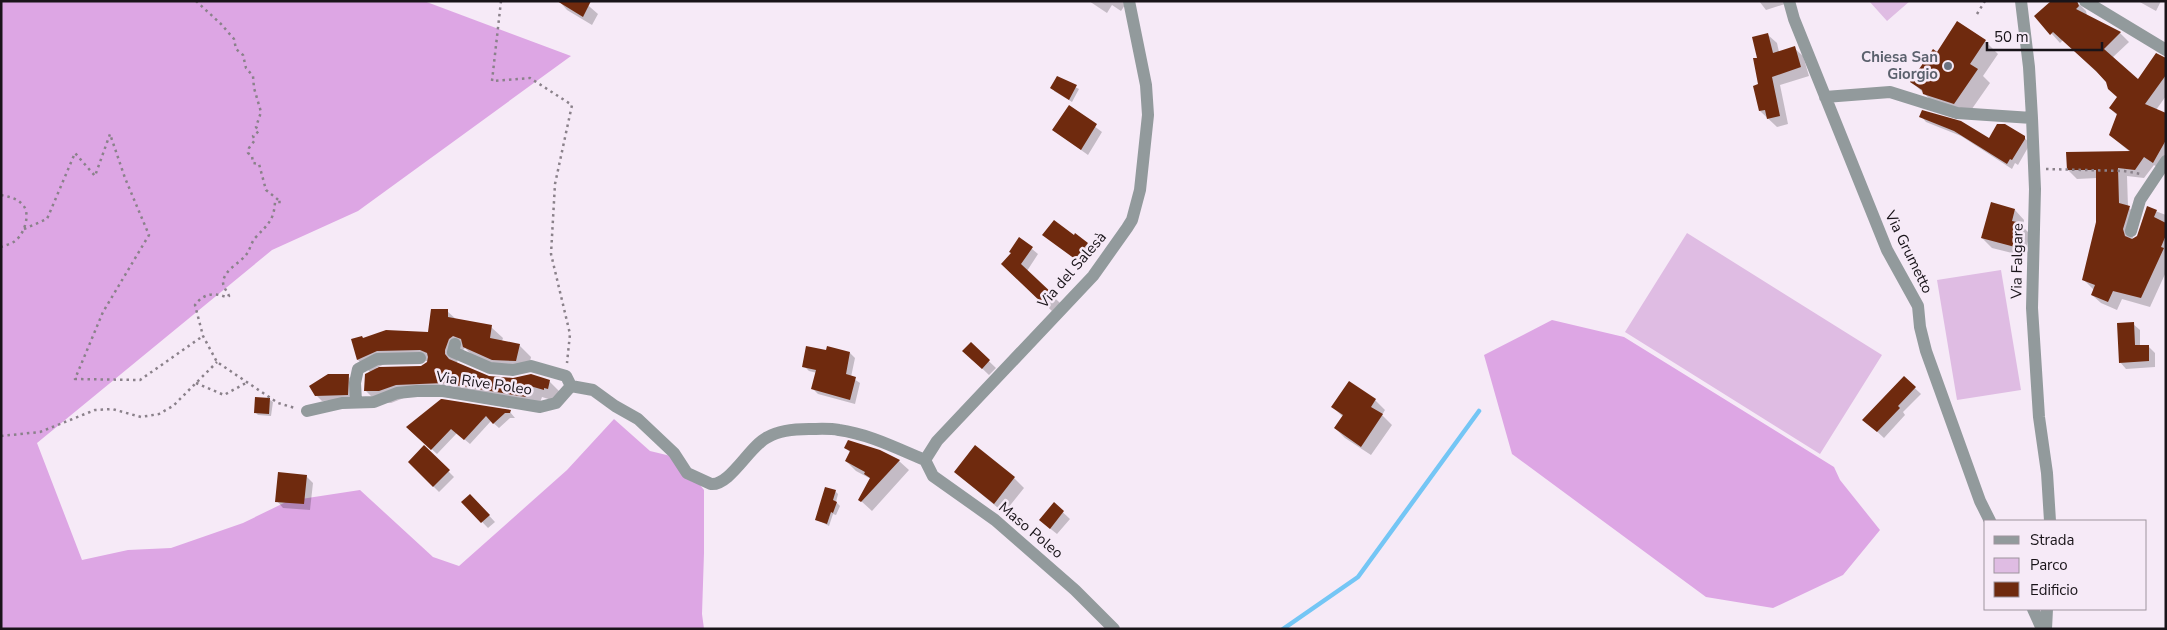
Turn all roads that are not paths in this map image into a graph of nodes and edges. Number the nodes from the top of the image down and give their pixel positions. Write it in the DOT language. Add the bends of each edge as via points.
graph roads {
  1 [pos="1129,1"];
  2 [pos="1789,1"];
  3 [pos="2021,1"];
  4 [pos="2085,1"];
  5 [pos="2166,50"];
  6 [pos="1825,97"];
  7 [pos="2032,118"];
  8 [pos="2166,161"];
  9 [pos="2131,230"];
  10 [pos="454,344"];
  11 [pos="420,358"];
  12 [pos="568,381"];
  13 [pos="356,401"];
  14 [pos="307,411"];
  15 [pos="925,460"];
  16 [pos="1990,520"];
  17 [pos="2050,520"];
  18 [pos="2034,610"];
  19 [pos="2047,610"];
  20 [pos="1114,629"];
  21 [pos="2044,629"];
  1 -- 15 [label="street, Via del Salesà" via="1146,85 1148,115 1140,190 1132,220 1093,276 937,441"];
  2 -- 6 [label="street, Via Grumetto"];
  3 -- 7 [label="street, Via Falgare"];
  4 -- 5 [label="street"];
  6 -- 7 [label="street" via="1890,92 1957,113"];
  6 -- 16 [label="street, Via Grumetto" via="1887,250 1918,306 1926,351"];
  7 -- 17 [label="street, Via Falgare" via="2032,308"];
  8 -- 9 [label="street" via="2140,200"];
  10 -- 12 [label="street, Via Rive Poleo" via="453,352 490,368 513,370 530,366"];
  11 -- 13 [label="street, Via Rive Poleo" via="377,359 358,369"];
  12 -- 13 [label="street, Via Rive Poleo" via="556,403 540,407 443,391 397,393 374,402"];
  12 -- 15 [label="street, Via Rive Poleo" via="593,390 638,419 674,453 687,473 711,484 725,480 759,442 776,433 796,429 838,430 866,437"];
  13 -- 14 [label="street, Via Rive Poleo"];
  15 -- 20 [label="street, Maso Poleo" via="933,476 995,520 1082,596"];
  18 -- 21 [label="street"];
  19 -- 21 [label="street"];
}
